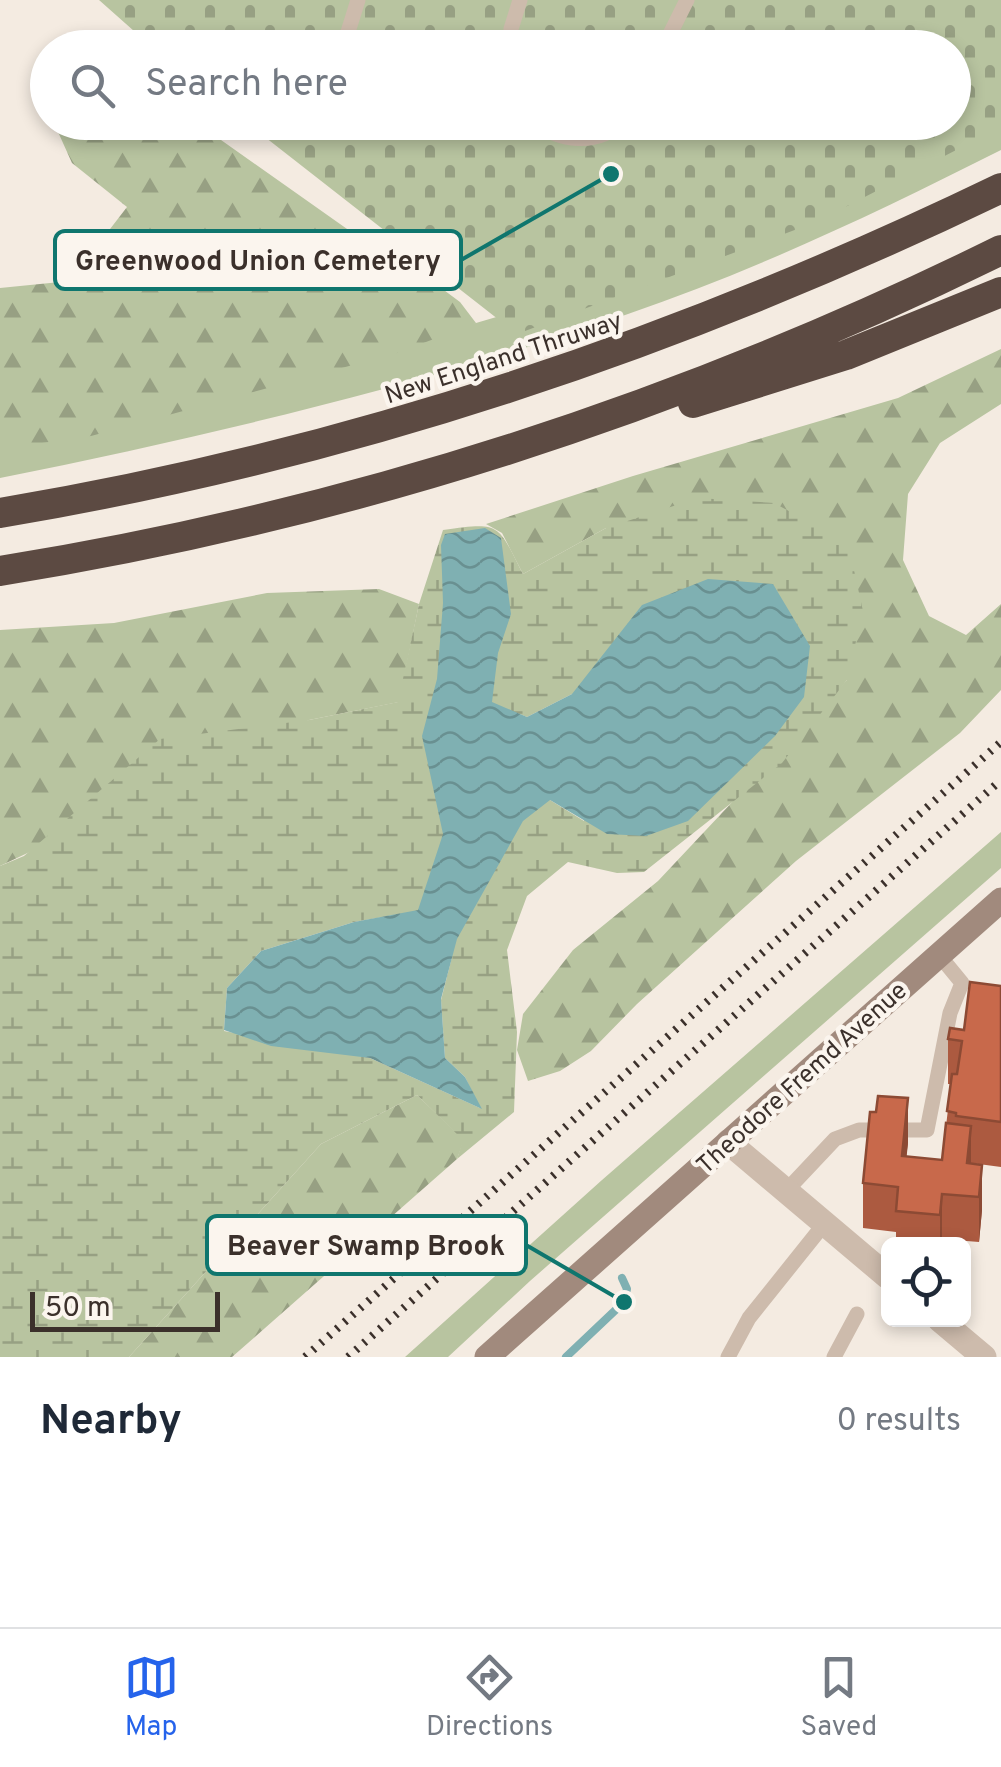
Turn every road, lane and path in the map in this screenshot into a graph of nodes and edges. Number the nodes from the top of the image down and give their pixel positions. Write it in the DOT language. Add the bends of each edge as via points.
graph roads {
  1 [pos="358,0"];
  2 [pos="520,0"];
  3 [pos="687,0"];
  4 [pos="349,30"];
  5 [pos="512,30"];
  6 [pos="672,30"];
  7 [pos="1001,188"];
  8 [pos="1001,250"];
  9 [pos="1001,292"];
  10 [pos="482,458"];
  11 [pos="0,512"];
  12 [pos="0,570"];
  13 [pos="1001,900"];
  14 [pos="939,955"];
  15 [pos="728,1142"];
  16 [pos="786,1191"];
  17 [pos="825,1223"];
  18 [pos="881,1270"];
  19 [pos="858,1314"];
  20 [pos="948,1327"];
  21 [pos="487,1357"];
  22 [pos="728,1357"];
  23 [pos="834,1357"];
  24 [pos="984,1357"];
  1 -- 4 [label="lane"];
  2 -- 5 [label="lane"];
  3 -- 6 [label="lane"];
  7 -- 11 [label="highway, New England Thruway" via="750,302 489,396 225,468"];
  8 -- 10 [label="highway" via="746,364"];
  9 -- 10 [label="highway" via="750,387"];
  10 -- 12 [label="highway" via="213,530"];
  13 -- 14 [label="street, Theodore Fremd Avenue"];
  14 -- 15 [label="street, Theodore Fremd Avenue"];
  14 -- 16 [label="lane" via="962,983 927,1130 859,1130 835,1139"];
  15 -- 16 [label="street"];
  15 -- 21 [label="street, Theodore Fremd Avenue"];
  16 -- 17 [label="street"];
  17 -- 18 [label="street"];
  17 -- 22 [label="lane" via="750,1318"];
  19 -- 23 [label="lane"];
  20 -- 24 [label="street"];
}
